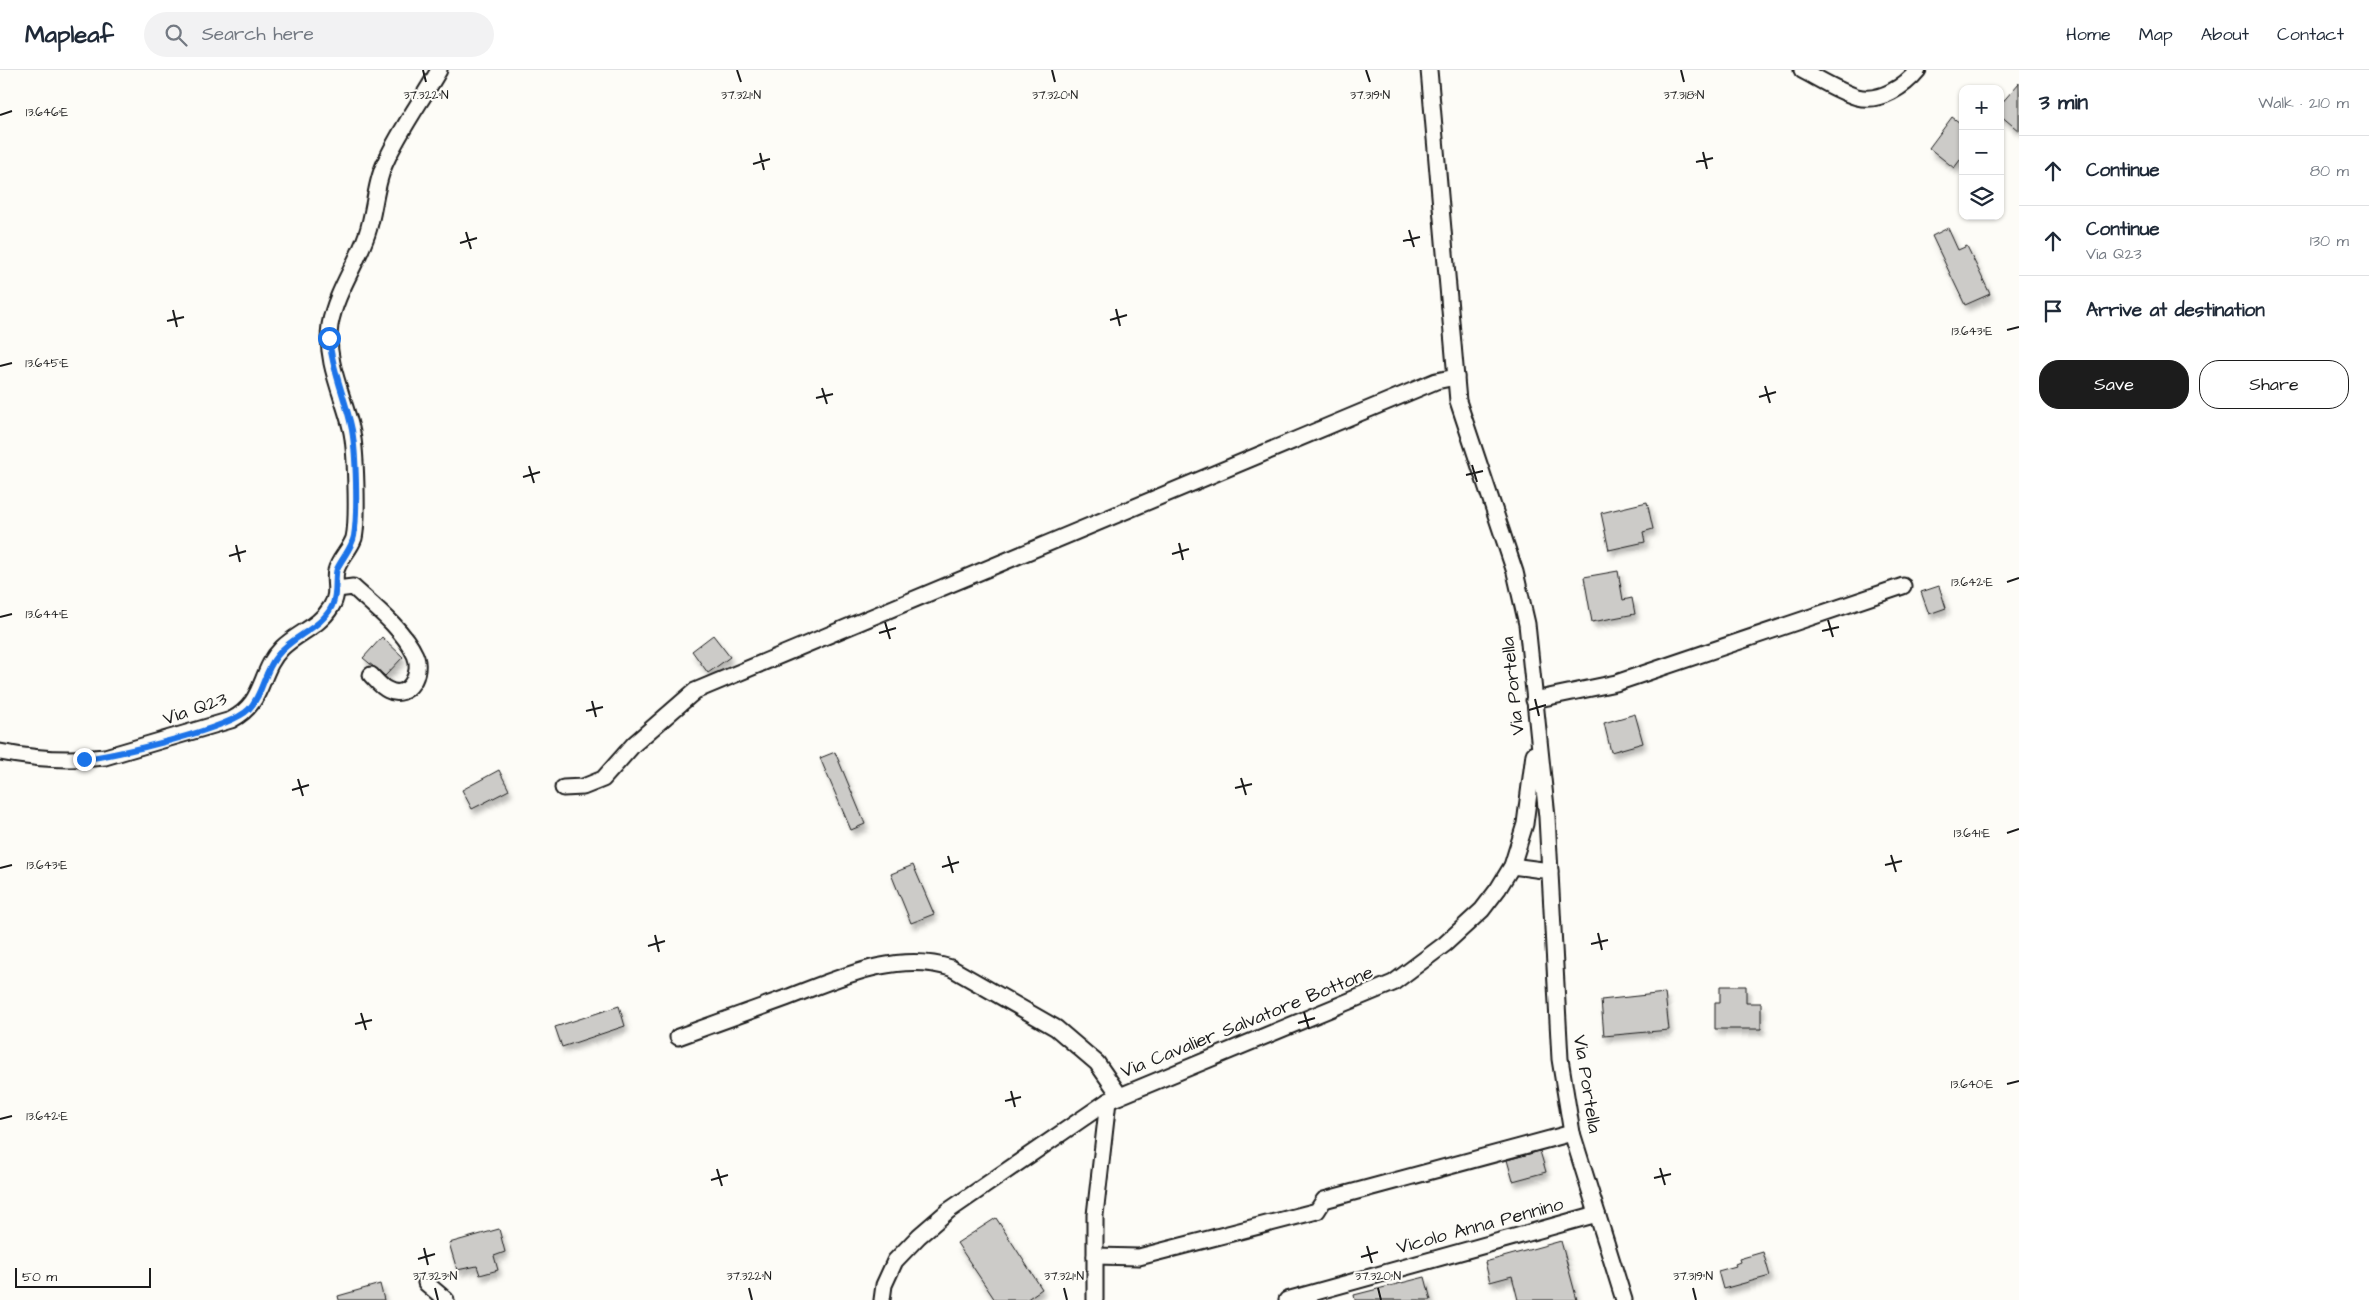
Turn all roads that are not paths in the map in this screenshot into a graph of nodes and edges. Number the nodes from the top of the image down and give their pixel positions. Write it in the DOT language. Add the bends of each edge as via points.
graph roads {
  1 [pos="440,70"];
  2 [pos="1428,70"];
  3 [pos="1802,70"];
  4 [pos="1918,70"];
  5 [pos="1456,377"];
  6 [pos="1903,586"];
  7 [pos="337,589"];
  8 [pos="371,675"];
  9 [pos="1534,700"];
  10 [pos="1536,720"];
  11 [pos="0,752"];
  12 [pos="563,788"];
  13 [pos="1512,866"];
  14 [pos="1550,871"];
  15 [pos="678,1037"];
  16 [pos="1114,1098"];
  17 [pos="1572,1133"];
  18 [pos="1597,1214"];
  19 [pos="1095,1256"];
  20 [pos="426,1283"];
  21 [pos="446,1300"];
  22 [pos="882,1300"];
  23 [pos="1095,1300"];
  24 [pos="1287,1300"];
  25 [pos="1624,1300"];
  1 -- 7 [label="street, Via Q23" via="385,162 366,236 339,294 330,324 331,361 352,430 356,494 354,536 336,571"];
  2 -- 5 [label="street, Via Portella"];
  3 -- 4 [label="street" via="1858,97 1877,97 1894,91"];
  5 -- 9 [label="street, Via Portella" via="1458,401 1515,572 1527,624"];
  5 -- 12 [label="street" via="1427,384 695,691 634,744 603,778 584,787"];
  6 -- 9 [label="street" via="1616,683"];
  7 -- 8 [label="street" via="353,587 390,621 415,654 419,666 416,679 399,692 389,691"];
  7 -- 11 [label="street, Via Q23" via="332,606 324,617 283,648 272,661 249,709 231,720 105,757 46,758"];
  9 -- 10 [label="street, Via Portella"];
  10 -- 13 [label="street, Via Cavalier Salvatore Bottone" via="1525,824"];
  10 -- 14 [label="street, Via Portella" via="1548,817"];
  13 -- 14 [label="street"];
  13 -- 16 [label="street, Via Cavalier Salvatore Bottone" via="1498,889 1464,928 1393,983"];
  14 -- 17 [label="street, Via Portella" via="1560,1058"];
  15 -- 16 [label="street" via="848,975 901,963 936,963 952,968 1056,1028 1097,1062"];
  16 -- 19 [label="street" via="1095,1215"];
  16 -- 22 [label="street, Via Cavalier Salvatore Bottone" via="948,1212 919,1236 895,1261 884,1285"];
  17 -- 18 [label="street, Via Portella"];
  17 -- 19 [label="street" via="1324,1200 1317,1211 1139,1257"];
  18 -- 24 [label="street, Vicolo Anna Pennino"];
  18 -- 25 [label="street, Via Portella"];
  19 -- 23 [label="street"];
  20 -- 21 [label="street"];
}
